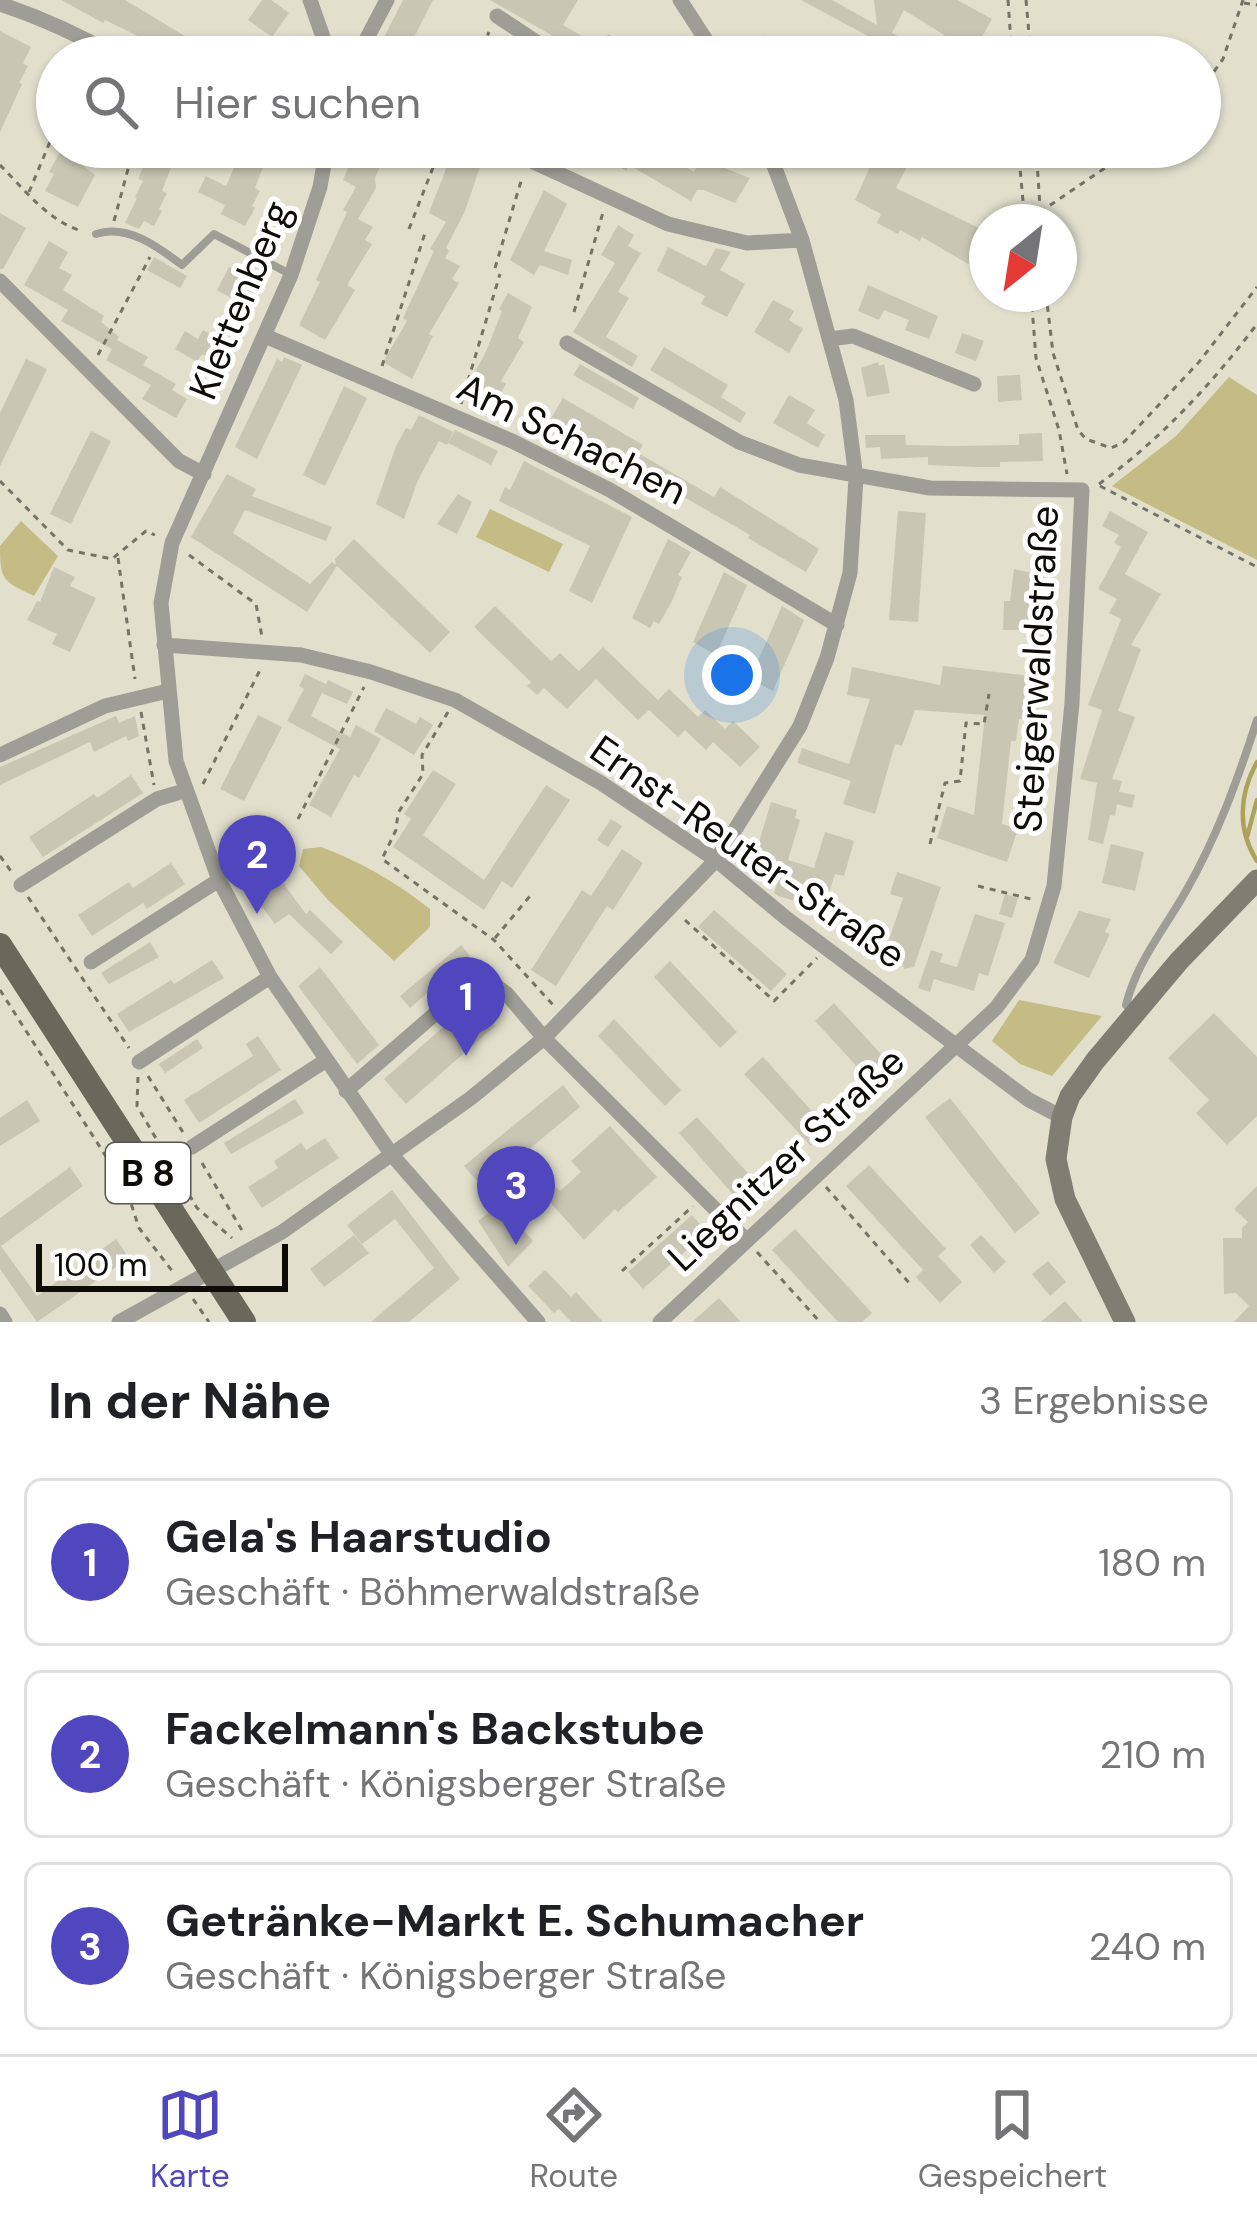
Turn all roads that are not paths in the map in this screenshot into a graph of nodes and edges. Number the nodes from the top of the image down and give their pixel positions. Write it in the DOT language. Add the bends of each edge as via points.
graph roads {
  1 [pos="310,0"];
  2 [pos="387,0"];
  3 [pos="0,4"];
  4 [pos="690,4"];
  5 [pos="497,16"];
  6 [pos="85,36"];
  7 [pos="323,36"];
  8 [pos="368,36"];
  9 [pos="528,36"];
  10 [pos="706,36"];
  11 [pos="323,168"];
  12 [pos="546,168"];
  13 [pos="775,168"];
  14 [pos="95,234"];
  15 [pos="802,240"];
  16 [pos="291,275"];
  17 [pos="0,281"];
  18 [pos="265,336"];
  19 [pos="829,339"];
  20 [pos="567,343"];
  21 [pos="974,384"];
  22 [pos="204,474"];
  23 [pos="856,478"];
  24 [pos="837,625"];
  25 [pos="164,645"];
  26 [pos="168,691"];
  27 [pos="1257,720"];
  28 [pos="0,755"];
  29 [pos="184,790"];
  30 [pos="716,860"];
  31 [pos="219,880"];
  32 [pos="1256,881"];
  33 [pos="21,886"];
  34 [pos="0,945"];
  35 [pos="91,962"];
  36 [pos="270,977"];
  37 [pos="1135,1013"];
  38 [pos="544,1037"];
  39 [pos="958,1044"];
  40 [pos="325,1061"];
  41 [pos="139,1062"];
  42 [pos="346,1091"];
  43 [pos="1062,1117"];
  44 [pos="192,1148"];
  45 [pos="392,1155"];
  46 [pos="747,1241"];
  47 [pos="212,1273"];
  48 [pos="0,1314"];
  49 [pos="5,1322"];
  50 [pos="119,1322"];
  51 [pos="244,1322"];
  52 [pos="538,1322"];
  53 [pos="660,1322"];
  54 [pos="1125,1322"];
  1 -- 7 [label="street"];
  2 -- 8 [label="street"];
  3 -- 6 [label="street"];
  4 -- 10 [label="street"];
  5 -- 9 [label="street"];
  11 -- 16 [label="street, Klettenberg"];
  12 -- 15 [label="street" via="668,224 747,242"];
  13 -- 15 [label="street"];
  14 -- 16 [label="lane" via="112,229 182,265 214,234"];
  15 -- 19 [label="street"];
  16 -- 18 [label="street, Klettenberg"];
  17 -- 22 [label="street, Klettenberg" via="179,461"];
  18 -- 22 [label="street, Klettenberg"];
  18 -- 24 [label="street, Am Schachen" via="610,490"];
  19 -- 21 [label="street" via="853,336"];
  19 -- 23 [label="street"];
  20 -- 23 [label="street, Steigerwaldstraße" via="739,442"];
  22 -- 25 [label="street, Klettenberg" via="172,543 161,603"];
  23 -- 24 [label="street" via="850,573"];
  23 -- 39 [label="street, Steigerwaldstraße" via="929,488 1082,490 1072,703 1050,905 1032,960"];
  24 -- 30 [label="street" via="800,726"];
  25 -- 26 [label="street, Klettenberg"];
  25 -- 30 [label="street, Ernst-Reuter-Straße" via="302,655 455,700"];
  26 -- 28 [label="street" via="105,706"];
  26 -- 29 [label="street, Klettenberg"];
  27 -- 37 [label="lane" via="1219,827 1134,972 1126,1005"];
  29 -- 31 [label="street, Klettenberg"];
  29 -- 33 [label="street"];
  30 -- 38 [label="street"];
  30 -- 39 [label="street, Ernst-Reuter-Straße"];
  31 -- 35 [label="street"];
  31 -- 36 [label="street, Klettenberg"];
  32 -- 37 [label="street"];
  34 -- 47 [label="main road, B 8"];
  36 -- 40 [label="street, Klettenberg"];
  36 -- 41 [label="street"];
  37 -- 43 [label="street"];
  38 -- 42 [label="street" via="484,977"];
  38 -- 45 [label="street"];
  38 -- 46 [label="street"];
  39 -- 43 [label="street, Ernst-Reuter-Straße"];
  39 -- 46 [label="street, Liegnitzer Straße"];
  40 -- 42 [label="street, Klettenberg"];
  40 -- 44 [label="street"];
  42 -- 45 [label="street, Klettenberg"];
  43 -- 54 [label="street" via="1056,1159 1065,1199"];
  45 -- 47 [label="street"];
  45 -- 52 [label="street, Klettenberg"];
  46 -- 53 [label="street, Liegnitzer Straße"];
  47 -- 50 [label="street"];
  47 -- 51 [label="main road, B 8"];
  48 -- 49 [label="street"];
}
